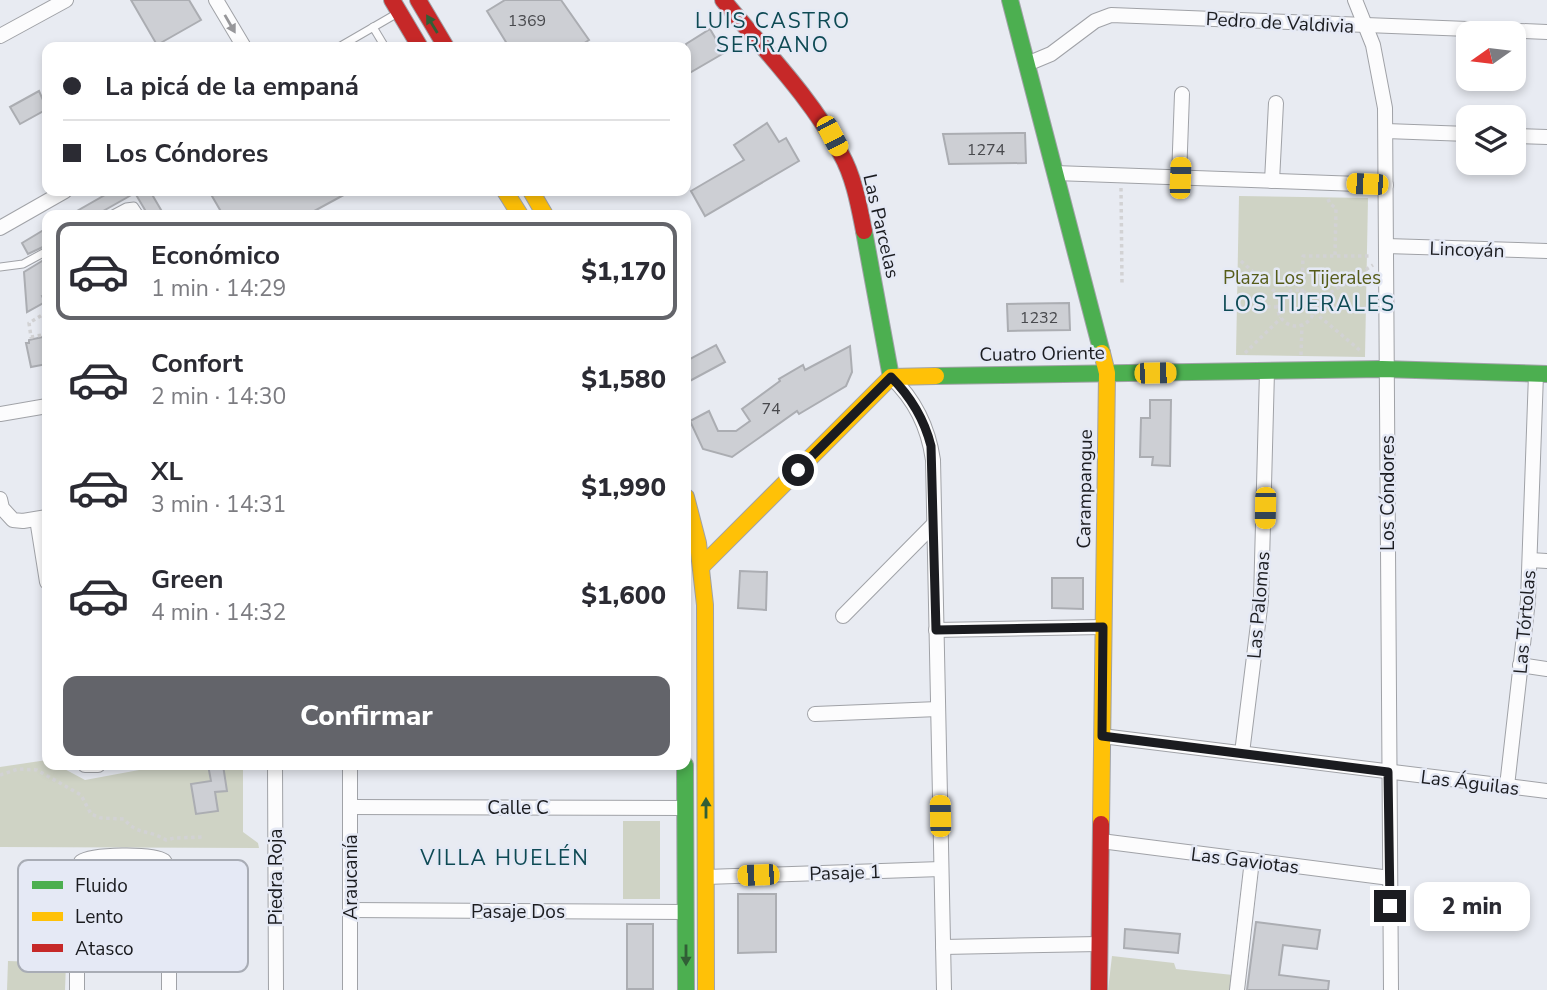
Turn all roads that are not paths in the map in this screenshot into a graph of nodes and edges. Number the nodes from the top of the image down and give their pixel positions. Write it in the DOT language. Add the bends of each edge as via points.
graph roads {
  1 [pos="66,0"];
  2 [pos="216,0"];
  3 [pos="418,0"];
  4 [pos="723,0"];
  5 [pos="1010,0"];
  6 [pos="1354,0"];
  7 [pos="396,6"];
  8 [pos="1366,26"];
  9 [pos="373,27"];
  10 [pos="1547,32"];
  11 [pos="0,36"];
  12 [pos="241,42"];
  13 [pos="348,42"];
  14 [pos="382,42"];
  15 [pos="417,42"];
  16 [pos="443,42"];
  17 [pos="1027,64"];
  18 [pos="1182,94"];
  19 [pos="1276,103"];
  20 [pos="1386,131"];
  21 [pos="1456,134"];
  22 [pos="1526,136"];
  23 [pos="1547,137"];
  24 [pos="1055,173"];
  25 [pos="1180,178"];
  26 [pos="1272,181"];
  27 [pos="1386,185"];
  28 [pos="56,196"];
  29 [pos="121,210"];
  30 [pos="138,210"];
  31 [pos="0,228"];
  32 [pos="1386,251"];
  33 [pos="1547,251"];
  34 [pos="42,254"];
  35 [pos="0,267"];
  36 [pos="1384,370"];
  37 [pos="1267,371"];
  38 [pos="1107,373"];
  39 [pos="1541,374"];
  40 [pos="891,377"];
  41 [pos="42,407"];
  42 [pos="0,414"];
  43 [pos="1540,457"];
  44 [pos="0,499"];
  45 [pos="691,516"];
  46 [pos="42,518"];
  47 [pos="934,524"];
  48 [pos="1530,560"];
  49 [pos="1547,561"];
  50 [pos="701,567"];
  51 [pos="691,580"];
  52 [pos="843,616"];
  53 [pos="1103,627"];
  54 [pos="936,630"];
  55 [pos="1520,666"];
  56 [pos="1547,669"];
  57 [pos="938,709"];
  58 [pos="815,714"];
  59 [pos="1102,736"];
  60 [pos="1242,753"];
  61 [pos="275,770"];
  62 [pos="350,770"];
  63 [pos="685,770"];
  64 [pos="1388,772"];
  65 [pos="1507,786"];
  66 [pos="1547,791"];
  67 [pos="350,807"];
  68 [pos="686,808"];
  69 [pos="1101,841"];
  70 [pos="83,860"];
  71 [pos="162,860"];
  72 [pos="1252,860"];
  73 [pos="941,869"];
  74 [pos="706,877"];
  75 [pos="1390,878"];
  76 [pos="350,910"];
  77 [pos="686,912"];
  78 [pos="1099,944"];
  79 [pos="943,947"];
  80 [pos="77,972"];
  81 [pos="169,972"];
  82 [pos="77,990"];
  83 [pos="169,990"];
  84 [pos="276,990"];
  85 [pos="350,990"];
  86 [pos="686,990"];
  87 [pos="706,990"];
  88 [pos="944,990"];
  89 [pos="1099,990"];
  90 [pos="1237,990"];
  91 [pos="1391,990"];
  1 -- 11 [label="street"];
  2 -- 12 [label="street, one-way"];
  16 -- 3 [label="street, one-way"];
  4 -- 40 [label="street, Las Parcelas" via="820,118 842,155 862,222"];
  5 -- 17 [label="street, Carampangue"];
  6 -- 8 [label="street, Los Cóndores"];
  7 -- 9 [label="lane"];
  7 -- 15 [label="street"];
  8 -- 10 [label="street, Pedro de Valdivia"];
  8 -- 17 [label="street, Pedro de Valdivia" via="1111,15"];
  8 -- 20 [label="street, Los Cóndores" via="1378,65"];
  9 -- 13 [label="lane"];
  9 -- 14 [label="lane"];
  17 -- 24 [label="street, Carampangue"];
  18 -- 25 [label="street"];
  19 -- 26 [label="street"];
  20 -- 21 [label="street"];
  20 -- 27 [label="street, Los Cóndores"];
  22 -- 23 [label="street"];
  24 -- 25 [label="street"];
  24 -- 38 [label="street, Carampangue"];
  25 -- 26 [label="street"];
  26 -- 27 [label="street"];
  27 -- 32 [label="street, Los Cóndores"];
  28 -- 31 [label="street"];
  29 -- 30 [label="lane" via="131,205"];
  32 -- 33 [label="street, Lincoyán"];
  32 -- 36 [label="street, Los Cóndores"];
  34 -- 35 [label="lane" via="23,264"];
  36 -- 37 [label="street, Cuatro Oriente"];
  36 -- 39 [label="street, Cuatro Oriente"];
  36 -- 64 [label="street, Los Cóndores"];
  37 -- 38 [label="street, Cuatro Oriente"];
  37 -- 60 [label="street, Las Palomas" via="1262,586"];
  38 -- 40 [label="street, Cuatro Oriente"];
  38 -- 53 [label="street, Carampangue"];
  39 -- 43 [label="street, Las Tórtolas"];
  40 -- 47 [label="street" via="914,404 928,433"];
  40 -- 50 [label="street"];
  41 -- 42 [label="street"];
  43 -- 48 [label="street, Las Tórtolas"];
  44 -- 46 [label="street" via="13,520"];
  45 -- 50 [label="street"];
  47 -- 52 [label="street"];
  47 -- 54 [label="street"];
  48 -- 49 [label="street"];
  48 -- 55 [label="street, Las Tórtolas"];
  50 -- 51 [label="street"];
  74 -- 50 [label="street, one-way" via="706,633"];
  53 -- 54 [label="street"];
  53 -- 59 [label="street, Carampangue"];
  54 -- 57 [label="street"];
  55 -- 56 [label="street"];
  55 -- 65 [label="street, Las Tórtolas"];
  57 -- 58 [label="street"];
  57 -- 73 [label="street"];
  59 -- 60 [label="street, Las Águilas"];
  59 -- 69 [label="street, Carampangue"];
  60 -- 64 [label="street, Las Águilas"];
  61 -- 84 [label="street, Piedra Roja"];
  62 -- 67 [label="street, Araucanía"];
  63 -- 68 [label="street"];
  64 -- 65 [label="street, Las Águilas"];
  64 -- 75 [label="street, Los Cóndores"];
  65 -- 66 [label="street, Las Águilas"];
  67 -- 68 [label="street, Calle C"];
  67 -- 76 [label="street, Araucanía"];
  68 -- 77 [label="street"];
  69 -- 72 [label="street, Las Gaviotas"];
  69 -- 78 [label="street, Carampangue"];
  70 -- 71 [label="street" via="153,856"];
  72 -- 75 [label="street, Las Gaviotas"];
  72 -- 90 [label="street"];
  73 -- 74 [label="street, Pasaje 1"];
  73 -- 79 [label="street"];
  74 -- 87 [label="street"];
  75 -- 91 [label="street, Los Cóndores"];
  76 -- 77 [label="street, Pasaje Dos"];
  76 -- 85 [label="street, Araucanía"];
  77 -- 86 [label="street, one-way"];
  78 -- 79 [label="street"];
  78 -- 89 [label="street, Carampangue"];
  79 -- 88 [label="street"];
  80 -- 82 [label="street"];
  81 -- 83 [label="street"];
}
